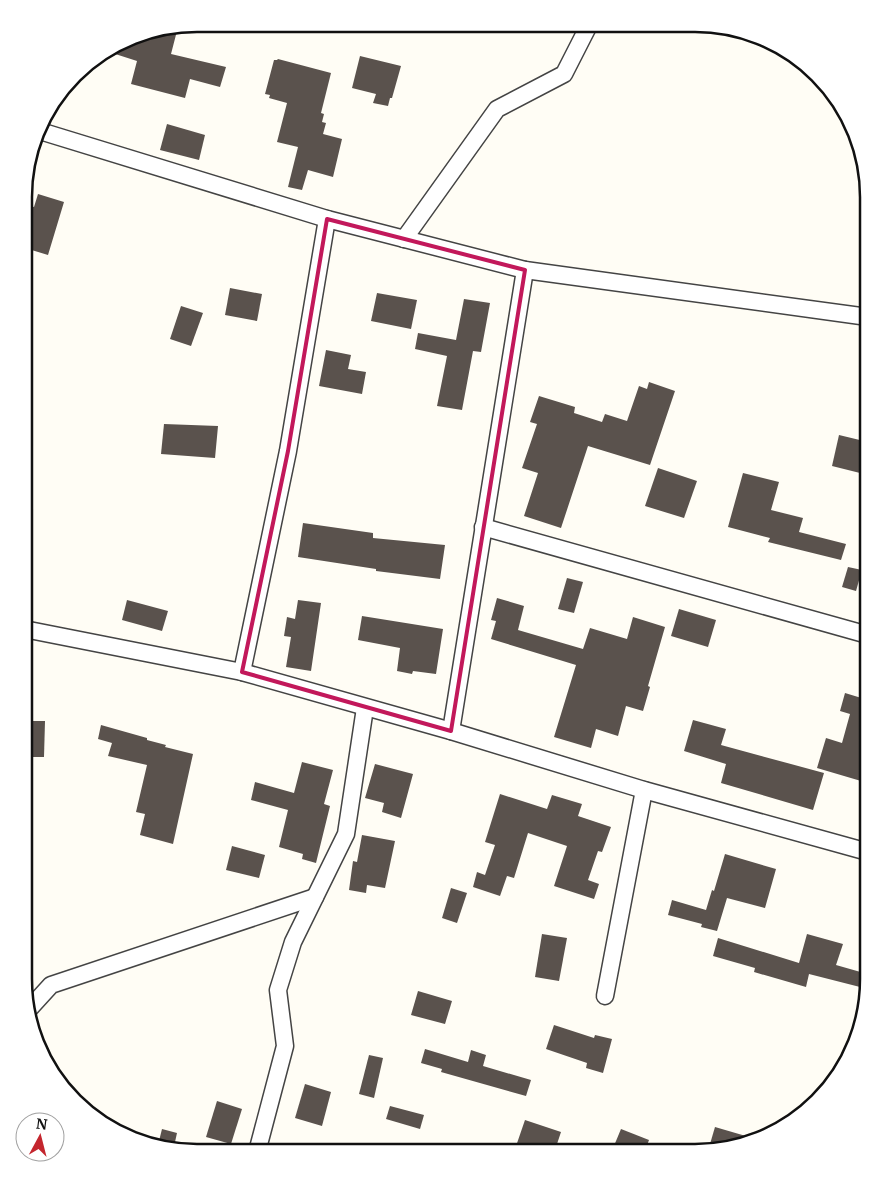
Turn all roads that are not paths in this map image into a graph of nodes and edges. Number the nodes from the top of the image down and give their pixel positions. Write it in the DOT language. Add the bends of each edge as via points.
graph roads {
  1 [pos="585,32"];
  2 [pos="46,134"];
  3 [pos="327,219"];
  4 [pos="404,239"];
  5 [pos="524,270"];
  6 [pos="860,316"];
  7 [pos="483,527"];
  8 [pos="32,631"];
  9 [pos="859,633"];
  10 [pos="242,672"];
  11 [pos="365,708"];
  12 [pos="451,731"];
  13 [pos="644,790"];
  14 [pos="859,850"];
  15 [pos="315,897"];
  16 [pos="605,996"];
  17 [pos="35,1003"];
  18 [pos="259,1144"];
  1 -- 4 [label="street" via="564,74 498,109"];
  2 -- 3 [label="street"];
  3 -- 4 [label="street"];
  3 -- 10 [label="street" via="288,451"];
  4 -- 5 [label="street"];
  5 -- 6 [label="street"];
  5 -- 7 [label="street"];
  7 -- 9 [label="street"];
  7 -- 12 [label="street"];
  8 -- 10 [label="street"];
  10 -- 11 [label="street"];
  11 -- 12 [label="street"];
  11 -- 15 [label="street" via="346,834"];
  12 -- 13 [label="street"];
  13 -- 14 [label="street"];
  13 -- 16 [label="street"];
  15 -- 17 [label="street" via="51,985"];
  15 -- 18 [label="street" via="293,942 278,990 285,1046"];
}
